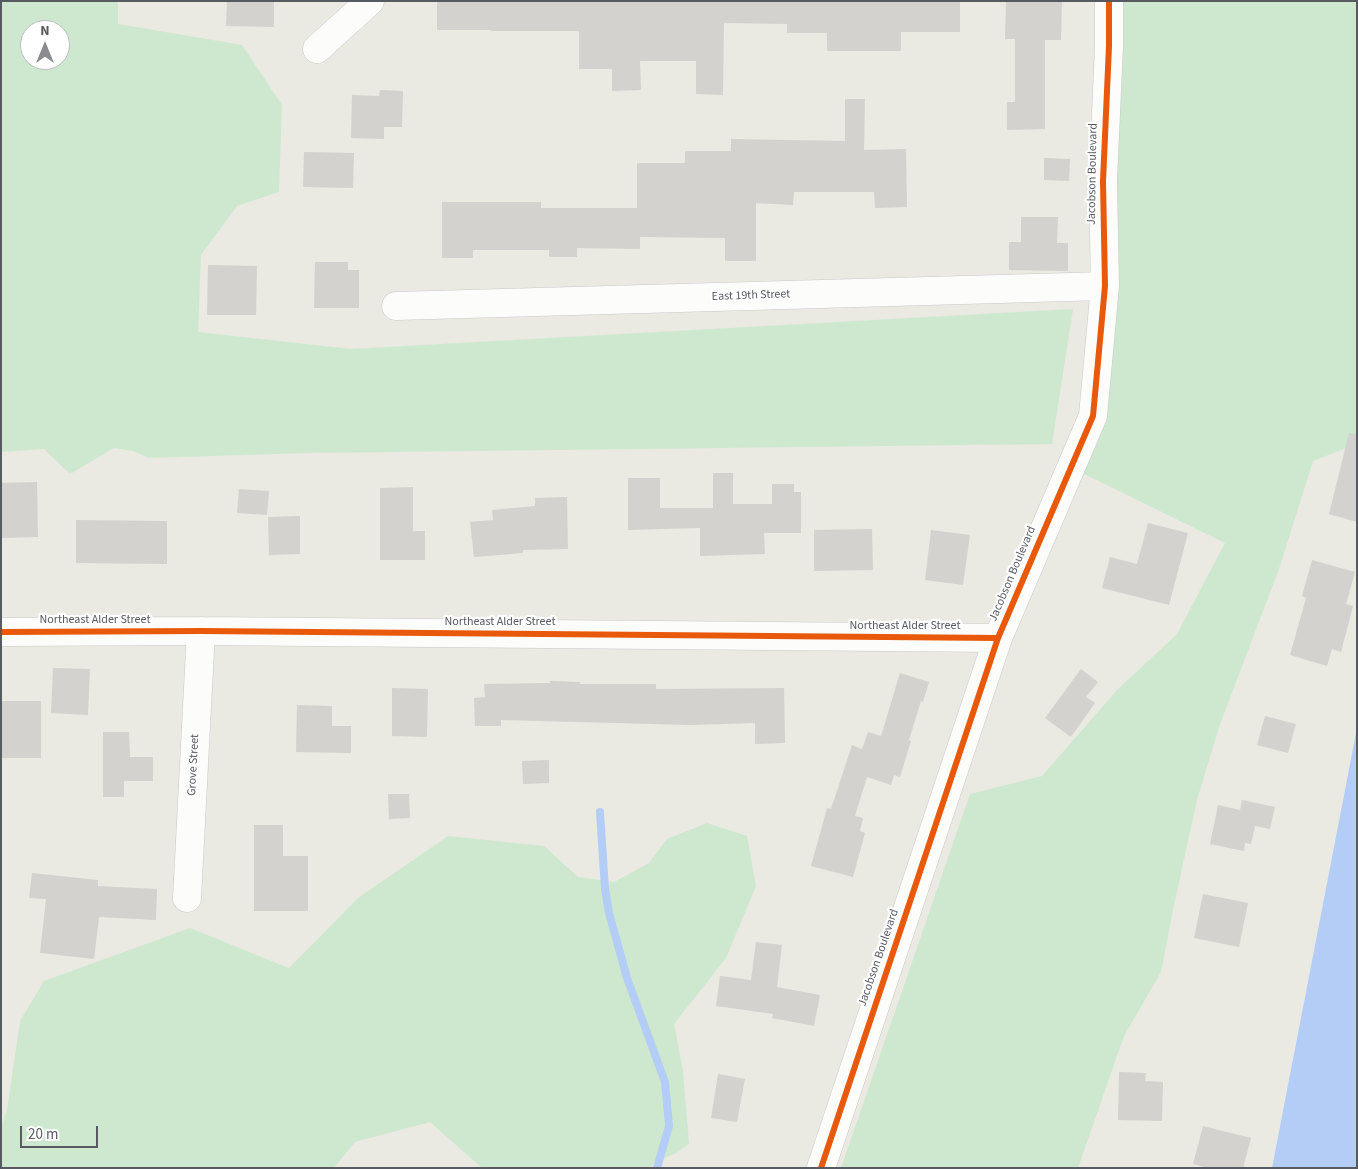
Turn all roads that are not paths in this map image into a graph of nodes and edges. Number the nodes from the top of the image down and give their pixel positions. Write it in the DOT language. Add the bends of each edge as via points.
graph roads {
  1 [pos="370,1"];
  2 [pos="1109,1"];
  3 [pos="317,49"];
  4 [pos="1105,286"];
  5 [pos="396,306"];
  6 [pos="201,631"];
  7 [pos="1,632"];
  8 [pos="998,638"];
  9 [pos="187,898"];
  10 [pos="820,1168"];
  1 -- 3 [label="street"];
  2 -- 4 [label="street, Jacobson Boulevard" via="1102,181"];
  4 -- 5 [label="street, East 19th Street"];
  4 -- 8 [label="street, Jacobson Boulevard" via="1093,416"];
  6 -- 7 [label="street, Northeast Alder Street"];
  6 -- 8 [label="street, Northeast Alder Street"];
  6 -- 9 [label="street, Grove Street"];
  8 -- 10 [label="street, Jacobson Boulevard"];
}
